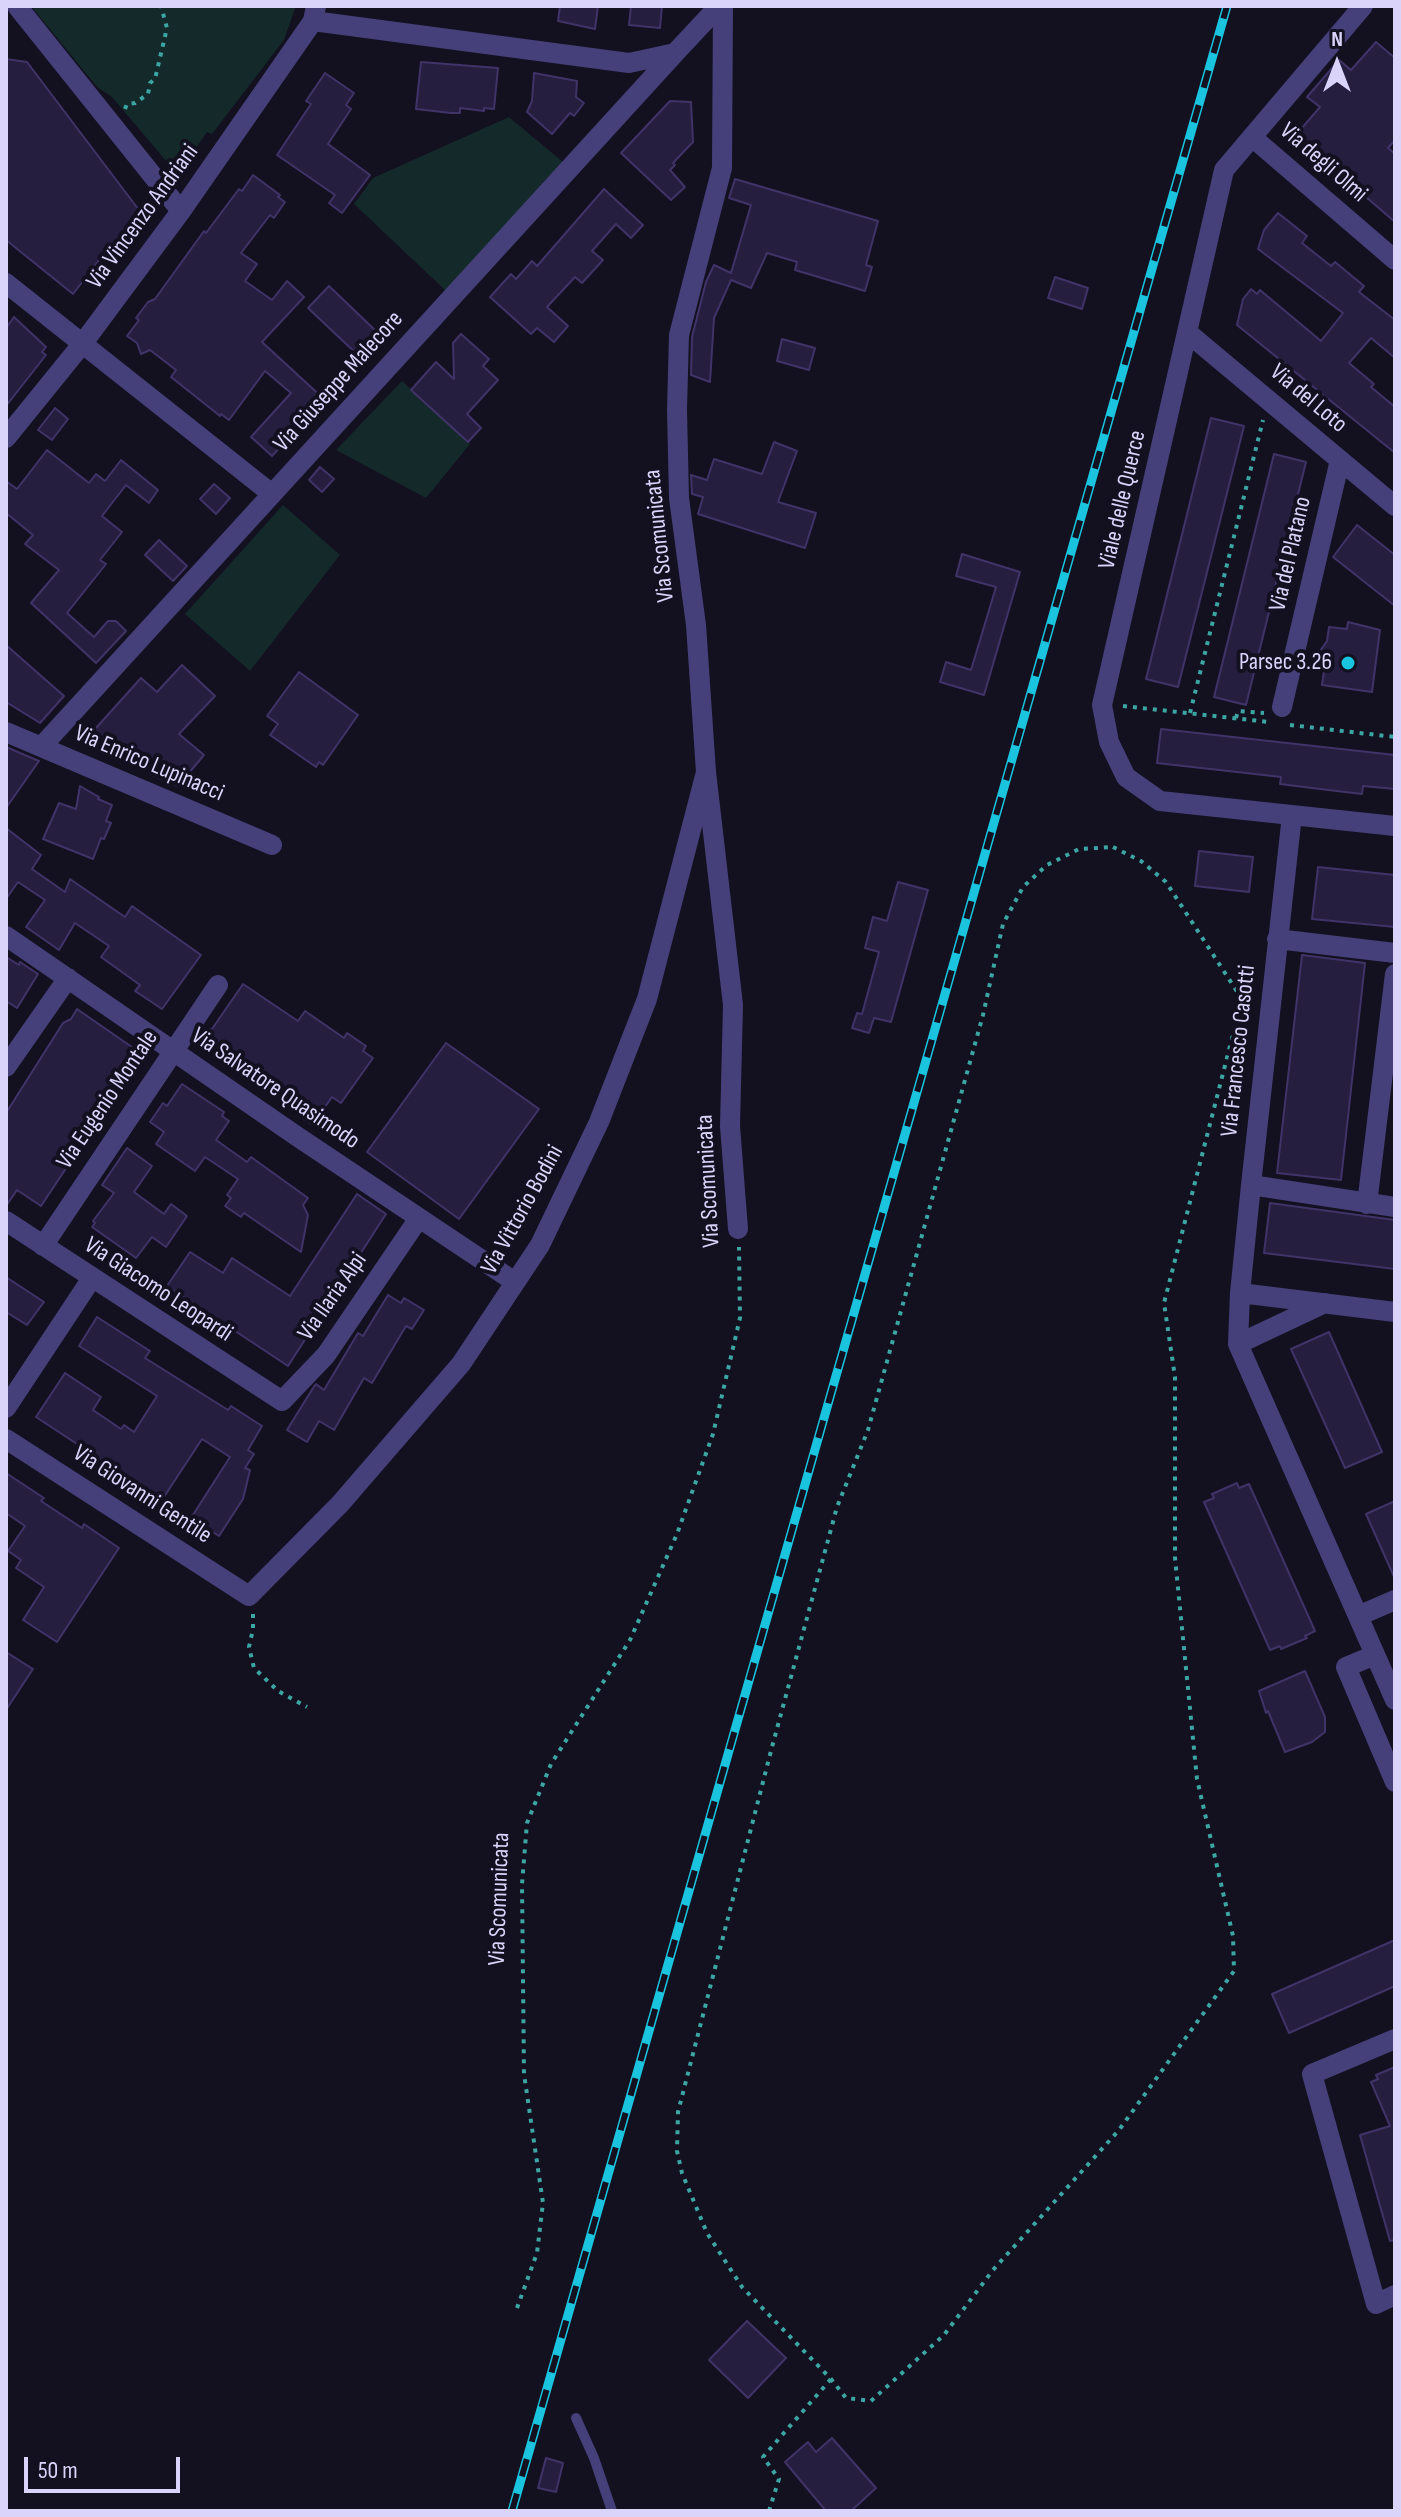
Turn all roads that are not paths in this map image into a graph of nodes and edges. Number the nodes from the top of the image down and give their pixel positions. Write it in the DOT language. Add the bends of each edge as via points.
graph roads {
  1 [pos="17,6"];
  2 [pos="721,6"];
  3 [pos="1363,6"];
  4 [pos="314,14"];
  5 [pos="675,53"];
  6 [pos="1252,137"];
  7 [pos="181,211"];
  8 [pos="1395,260"];
  9 [pos="6,283"];
  10 [pos="1188,333"];
  11 [pos="83,343"];
  12 [pos="6,438"];
  13 [pos="1340,460"];
  14 [pos="272,494"];
  15 [pos="1395,506"];
  16 [pos="1282,707"];
  17 [pos="6,732"];
  18 [pos="42,746"];
  19 [pos="706,772"];
  20 [pos="1292,815"];
  21 [pos="1395,826"];
  22 [pos="272,845"];
  23 [pos="6,936"];
  24 [pos="1277,939"];
  25 [pos="1395,953"];
  26 [pos="1395,974"];
  27 [pos="68,978"];
  28 [pos="218,985"];
  29 [pos="172,1050"];
  30 [pos="6,1067"];
  31 [pos="1251,1185"];
  32 [pos="1367,1204"];
  33 [pos="1395,1207"];
  34 [pos="419,1218"];
  35 [pos="6,1221"];
  36 [pos="738,1229"];
  37 [pos="43,1246"];
  38 [pos="92,1278"];
  39 [pos="515,1282"];
  40 [pos="1240,1293"];
  41 [pos="1325,1303"];
  42 [pos="1395,1312"];
  43 [pos="1238,1344"];
  44 [pos="282,1401"];
  45 [pos="6,1408"];
  46 [pos="6,1439"];
  47 [pos="249,1596"];
  48 [pos="1395,1600"];
  49 [pos="1358,1616"];
  50 [pos="1375,1655"];
  51 [pos="1395,1700"];
  52 [pos="1395,1782"];
  53 [pos="1395,2039"];
  54 [pos="1395,2295"];
  55 [pos="576,2418"];
  56 [pos="612,2511"];
  1 -- 7 [label="street"];
  2 -- 5 [label="street, Via Scomunicata"];
  2 -- 19 [label="street, Via Scomunicata" via="722,168 679,335 677,410 679,498 696,625"];
  3 -- 6 [label="street, Viale delle Querce"];
  4 -- 5 [label="street" via="629,63"];
  4 -- 7 [label="street, Via Vincenzo Andriani"];
  5 -- 14 [label="street, Via Giuseppe Malecore"];
  6 -- 8 [label="street, Via degli Olmi"];
  6 -- 10 [label="street, Viale delle Querce" via="1224,170"];
  7 -- 11 [label="street, Via Vincenzo Andriani"];
  9 -- 11 [label="street"];
  10 -- 13 [label="street, Via del Loto"];
  10 -- 20 [label="street, Viale delle Querce" via="1102,705 1109,742 1126,777 1160,801"];
  11 -- 12 [label="street, Via Vincenzo Andriani"];
  11 -- 14 [label="street"];
  13 -- 15 [label="street, Via del Loto"];
  13 -- 16 [label="street, Via del Platano"];
  14 -- 18 [label="street, Via Giuseppe Malecore"];
  17 -- 18 [label="street, Via Enrico Lupinacci"];
  18 -- 22 [label="street, Via Enrico Lupinacci"];
  19 -- 36 [label="street, Via Scomunicata" via="733,1005 730,1126"];
  19 -- 39 [label="street, Via Vittorio Bodini" via="647,999 599,1122 540,1245"];
  20 -- 21 [label="street, Viale delle Querce"];
  20 -- 24 [label="street, Via Francesco Casotti"];
  23 -- 27 [label="street, Via Salvatore Quasimodo"];
  24 -- 25 [label="street"];
  24 -- 31 [label="street, Via Francesco Casotti"];
  26 -- 32 [label="street"];
  27 -- 29 [label="street, Via Salvatore Quasimodo"];
  27 -- 30 [label="street"];
  28 -- 29 [label="street, Via Eugenio Montale"];
  29 -- 34 [label="street, Via Salvatore Quasimodo"];
  29 -- 37 [label="street, Via Eugenio Montale"];
  31 -- 32 [label="street"];
  31 -- 40 [label="street, Via Francesco Casotti"];
  32 -- 33 [label="street"];
  34 -- 39 [label="street, Via Salvatore Quasimodo"];
  34 -- 44 [label="street, Via Ilaria Alpi" via="326,1355"];
  35 -- 37 [label="street, Via Giacomo Leopardi"];
  37 -- 38 [label="street, Via Giacomo Leopardi"];
  38 -- 44 [label="street, Via Giacomo Leopardi"];
  38 -- 45 [label="street"];
  39 -- 47 [label="street, Via Vittorio Bodini" via="461,1364 340,1504"];
  40 -- 41 [label="street"];
  40 -- 43 [label="street, Via Francesco Casotti"];
  41 -- 42 [label="street"];
  41 -- 43 [label="street"];
  43 -- 49 [label="street, Via Francesco Casotti"];
  46 -- 47 [label="street, Via Giovanni Gentile"];
  48 -- 49 [label="street"];
  49 -- 50 [label="street, Via Francesco Casotti"];
  50 -- 51 [label="street, Via Francesco Casotti"];
  50 -- 52 [label="street" via="1346,1667"];
  53 -- 54 [label="street" via="1312,2074 1376,2304"];
  55 -- 56 [label="lane"];
}
